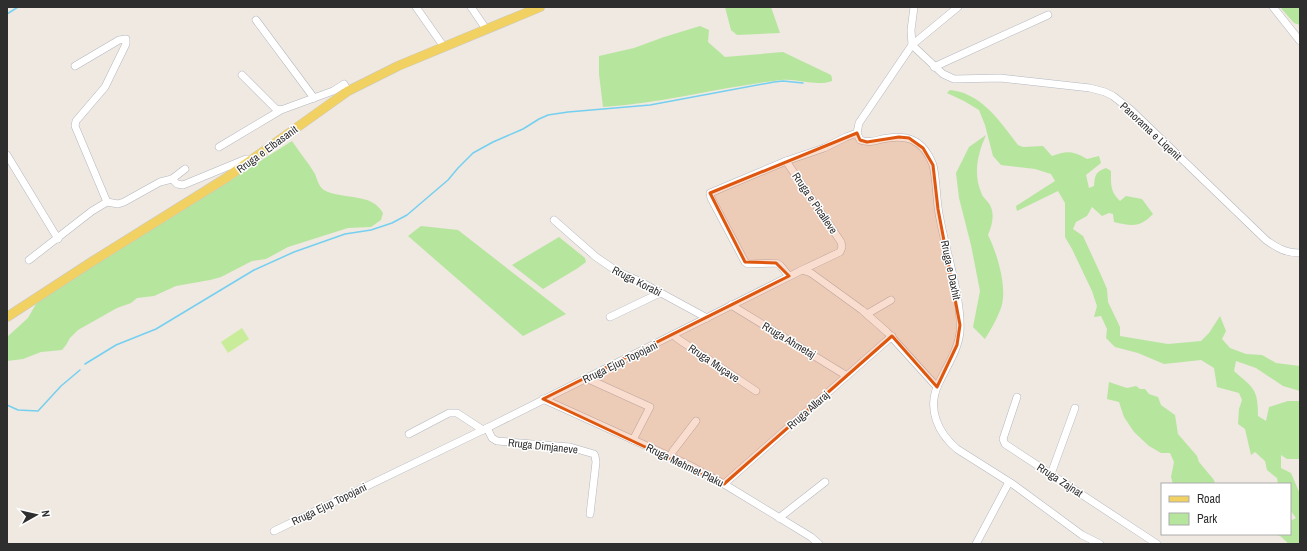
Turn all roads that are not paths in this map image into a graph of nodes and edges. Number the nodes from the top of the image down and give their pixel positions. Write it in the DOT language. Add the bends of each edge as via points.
graph roads {
  1 [pos="416,7"];
  2 [pos="471,7"];
  3 [pos="540,7"];
  4 [pos="914,7"];
  5 [pos="958,7"];
  6 [pos="1273,7"];
  7 [pos="1048,15"];
  8 [pos="256,20"];
  9 [pos="486,29"];
  10 [pos="1300,41"];
  11 [pos="912,45"];
  12 [pos="444,47"];
  13 [pos="75,66"];
  14 [pos="934,66"];
  15 [pos="242,75"];
  16 [pos="348,91"];
  17 [pos="314,98"];
  18 [pos="281,110"];
  19 [pos="857,134"];
  20 [pos="219,147"];
  21 [pos="7,155"];
  22 [pos="253,159"];
  23 [pos="786,161"];
  24 [pos="186,169"];
  25 [pos="172,179"];
  26 [pos="107,202"];
  27 [pos="554,220"];
  28 [pos="58,239"];
  29 [pos="1300,253"];
  30 [pos="29,260"];
  31 [pos="802,270"];
  32 [pos="789,276"];
  33 [pos="660,293"];
  34 [pos="891,300"];
  35 [pos="731,305"];
  36 [pos="867,314"];
  37 [pos="7,317"];
  38 [pos="610,317"];
  39 [pos="706,318"];
  40 [pos="673,335"];
  41 [pos="892,336"];
  42 [pos="847,376"];
  43 [pos="586,378"];
  44 [pos="937,387"];
  45 [pos="756,390"];
  46 [pos="1016,397"];
  47 [pos="543,399"];
  48 [pos="1075,408"];
  49 [pos="696,421"];
  50 [pos="485,429"];
  51 [pos="409,434"];
  52 [pos="633,440"];
  53 [pos="670,457"];
  54 [pos="1051,474"];
  55 [pos="825,482"];
  56 [pos="1009,482"];
  57 [pos="724,484"];
  58 [pos="590,514"];
  59 [pos="779,518"];
  60 [pos="274,531"];
  61 [pos="819,544"];
  62 [pos="976,544"];
  63 [pos="1100,544"];
  64 [pos="1157,544"];
  1 -- 12 [label="street"];
  2 -- 9 [label="street"];
  3 -- 9 [label="main road, Rruga e Elbasanit"];
  4 -- 11 [label="street"];
  5 -- 11 [label="street"];
  6 -- 10 [label="street"];
  7 -- 14 [label="street"];
  8 -- 17 [label="street"];
  9 -- 12 [label="main road, Rruga e Elbasanit"];
  11 -- 14 [label="street, Panorama e Liqenit"];
  11 -- 19 [label="street" via="859,123"];
  12 -- 16 [label="main road, Rruga e Elbasanit"];
  13 -- 26 [label="street" via="119,40 126,39 126,44 105,86 76,121 75,126"];
  14 -- 29 [label="street, Panorama e Liqenit" via="954,79 1008,78 1094,89 1113,96 1131,110 1266,240 1280,249"];
  15 -- 18 [label="street" via="276,109"];
  16 -- 17 [label="street" via="344,84"];
  16 -- 22 [label="main road, Rruga e Elbasanit"];
  17 -- 18 [label="street"];
  18 -- 20 [label="street"];
  19 -- 23 [label="street, Rruga e Picalleve"];
  19 -- 44 [label="street, Rruga e Daxhit" via="860,140 867,142 899,136 909,138 923,148 933,165 938,209 954,281 960,325 957,345"];
  21 -- 28 [label="street"];
  22 -- 25 [label="street" via="246,159 183,185"];
  22 -- 37 [label="main road, Rruga e Elbasanit"];
  23 -- 31 [label="street, Rruga e Picalleve" via="842,247 840,252"];
  23 -- 32 [label="street, Rruga e Picalleve" via="710,194 745,262 776,263"];
  24 -- 25 [label="street"];
  25 -- 26 [label="street" via="160,182 118,204"];
  26 -- 28 [label="street"];
  27 -- 33 [label="street, Rruga Korabi" via="596,257 618,272"];
  28 -- 30 [label="street"];
  31 -- 32 [label="street, Rruga Ejup Topojani"];
  31 -- 36 [label="street" via="812,273"];
  32 -- 35 [label="street, Rruga Ejup Topojani"];
  33 -- 38 [label="street"];
  33 -- 39 [label="street, Rruga Korabi"];
  34 -- 36 [label="street"];
  35 -- 39 [label="street, Rruga Ejup Topojani"];
  35 -- 42 [label="street, Rruga Ahmetaj"];
  36 -- 41 [label="street"];
  39 -- 40 [label="street, Rruga Ejup Topojani"];
  40 -- 43 [label="street, Rruga Ejup Topojani"];
  40 -- 45 [label="street, Rruga Muçave"];
  41 -- 42 [label="street, Rruga Allaraj"];
  41 -- 44 [label="street"];
  42 -- 57 [label="street, Rruga Allaraj"];
  43 -- 47 [label="street, Rruga Ejup Topojani"];
  43 -- 52 [label="street" via="650,406"];
  44 -- 56 [label="street, Rruga e Daxhit" via="936,422 944,436 957,449"];
  46 -- 54 [label="street, Rruga Zajnat" via="1004,438 1005,444"];
  47 -- 50 [label="street, Rruga Ejup Topojani"];
  47 -- 52 [label="street, Rruga Mehmet Plaku"];
  48 -- 54 [label="street"];
  49 -- 53 [label="street"];
  50 -- 51 [label="street" via="453,412"];
  50 -- 58 [label="street, Rruga Dimjaneve" via="497,441 570,447 594,454 596,462"];
  50 -- 60 [label="street, Rruga Ejup Topojani"];
  52 -- 53 [label="street, Rruga Mehmet Plaku"];
  53 -- 57 [label="street, Rruga Mehmet Plaku"];
  54 -- 64 [label="street, Rruga Zajnat"];
  55 -- 59 [label="street"];
  56 -- 62 [label="street"];
  56 -- 63 [label="street, Rruga e Daxhit" via="1078,533"];
  57 -- 59 [label="street, Rruga Mehmet Plaku"];
  59 -- 61 [label="street, Rruga Mehmet Plaku"];
}
